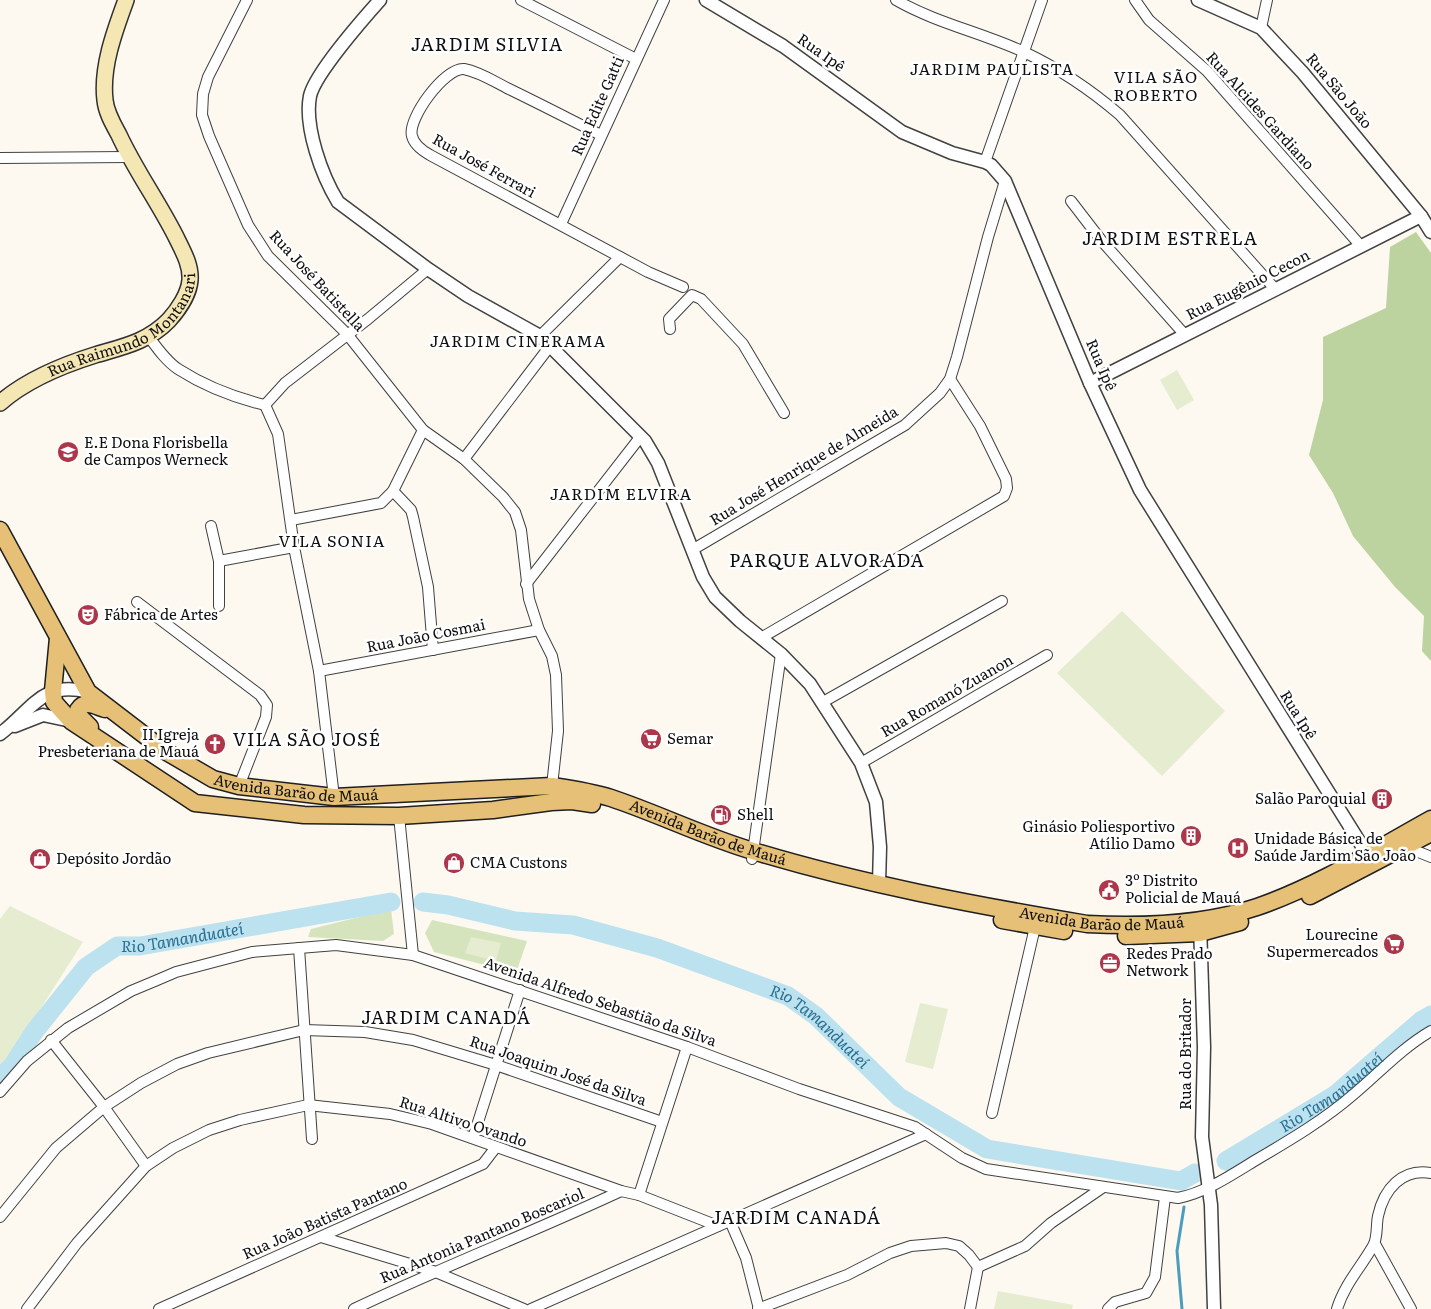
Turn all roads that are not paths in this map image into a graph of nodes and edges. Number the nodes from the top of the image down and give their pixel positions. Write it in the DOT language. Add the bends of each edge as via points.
graph roads {
  1 [pos="126,0"];
  2 [pos="247,0"];
  3 [pos="380,0"];
  4 [pos="521,0"];
  5 [pos="664,0"];
  6 [pos="706,0"];
  7 [pos="896,0"];
  8 [pos="1042,0"];
  9 [pos="1135,0"];
  10 [pos="1198,0"];
  11 [pos="1267,0"];
  12 [pos="1261,28"];
  13 [pos="1023,52"];
  14 [pos="636,58"];
  15 [pos="602,135"];
  16 [pos="128,157"];
  17 [pos="0,158"];
  18 [pos="985,162"];
  19 [pos="1005,181"];
  20 [pos="1071,201"];
  21 [pos="1427,223"];
  22 [pos="561,224"];
  23 [pos="1360,245"];
  24 [pos="620,257"];
  25 [pos="428,269"];
  26 [pos="683,287"];
  27 [pos="1276,290"];
  28 [pos="670,329"];
  29 [pos="347,334"];
  30 [pos="1185,335"];
  31 [pos="540,336"];
  32 [pos="149,337"];
  33 [pos="550,346"];
  34 [pos="950,379"];
  35 [pos="1090,383"];
  36 [pos="0,403"];
  37 [pos="265,405"];
  38 [pos="784,413"];
  39 [pos="423,430"];
  40 [pos="641,436"];
  41 [pos="464,459"];
  42 [pos="393,491"];
  43 [pos="292,520"];
  44 [pos="211,526"];
  45 [pos="0,530"];
  46 [pos="294,547"];
  47 [pos="692,550"];
  48 [pos="219,561"];
  49 [pos="526,584"];
  50 [pos="1002,601"];
  51 [pos="137,602"];
  52 [pos="219,606"];
  53 [pos="539,630"];
  54 [pos="58,638"];
  55 [pos="761,638"];
  56 [pos="433,650"];
  57 [pos="781,654"];
  58 [pos="1047,654"];
  59 [pos="320,671"];
  60 [pos="53,690"];
  61 [pos="88,692"];
  62 [pos="823,702"];
  63 [pos="115,712"];
  64 [pos="71,721"];
  65 [pos="2,733"];
  66 [pos="93,735"];
  67 [pos="861,763"];
  68 [pos="239,786"];
  69 [pos="552,786"];
  70 [pos="491,789"];
  71 [pos="334,797"];
  72 [pos="493,810"];
  73 [pos="400,816"];
  74 [pos="1431,819"];
  75 [pos="1431,833"];
  76 [pos="1406,848"];
  77 [pos="1368,854"];
  78 [pos="753,855"];
  79 [pos="1431,857"];
  80 [pos="1330,887"];
  81 [pos="879,889"];
  82 [pos="1200,926"];
  83 [pos="1035,927"];
  84 [pos="299,948"];
  85 [pos="412,955"];
  86 [pos="520,990"];
  87 [pos="304,1030"];
  88 [pos="1431,1031"];
  89 [pos="51,1040"];
  90 [pos="687,1047"];
  91 [pos="496,1065"];
  92 [pos="0,1092"];
  93 [pos="308,1106"];
  94 [pos="104,1107"];
  95 [pos="992,1113"];
  96 [pos="662,1122"];
  97 [pos="926,1134"];
  98 [pos="473,1138"];
  99 [pos="312,1139"];
  100 [pos="496,1147"];
  101 [pos="146,1166"];
  102 [pos="1431,1174"];
  103 [pos="1102,1188"];
  104 [pos="1208,1188"];
  105 [pos="621,1191"];
  106 [pos="640,1195"];
  107 [pos="1165,1196"];
  108 [pos="2,1210"];
  109 [pos="730,1221"];
  110 [pos="718,1226"];
  111 [pos="321,1237"];
  112 [pos="1375,1244"];
  113 [pos="978,1267"];
  114 [pos="433,1271"];
  115 [pos="536,1308"];
  116 [pos="28,1309"];
  117 [pos="159,1309"];
  118 [pos="354,1309"];
  119 [pos="524,1309"];
  120 [pos="759,1309"];
  121 [pos="970,1309"];
  122 [pos="1108,1309"];
  123 [pos="1214,1309"];
  124 [pos="1337,1309"];
  125 [pos="1411,1309"];
  1 -- 16 [label="main road, Rua Raimundo Montanari" via="104,83 105,101"];
  2 -- 29 [label="street, Rua José Batistella" via="208,77 202,115 217,156 259,244"];
  3 -- 25 [label="street" via="333,58 311,94 316,150 322,173 338,202"];
  4 -- 14 [label="street"];
  5 -- 14 [label="street, Rua Edite Gatti"];
  6 -- 18 [label="street, Rua Ipê" via="783,46 902,132 952,153"];
  7 -- 13 [label="street"];
  8 -- 13 [label="street"];
  9 -- 23 [label="street, Rua Alcides Gardiano" via="1149,20 1208,71"];
  10 -- 12 [label="street, Rua São João"];
  11 -- 12 [label="street"];
  12 -- 21 [label="street, Rua São João" via="1308,79"];
  13 -- 18 [label="street"];
  13 -- 27 [label="street" via="1076,83 1120,115"];
  14 -- 15 [label="street, Rua Edite Gatti"];
  15 -- 22 [label="street, Rua Edite Gatti"];
  15 -- 22 [label="street, Rua José Ferrari" via="482,76 460,69 446,75 413,123 412,137 430,155"];
  16 -- 17 [label="street"];
  16 -- 32 [label="main road, Rua Raimundo Montanari" via="170,225 190,272 188,290 179,306 169,320"];
  18 -- 19 [label="street, Rua Ipê"];
  19 -- 34 [label="street, Rua José Henrique de Almeida"];
  19 -- 35 [label="street, Rua Ipê"];
  20 -- 30 [label="street"];
  21 -- 23 [label="street, Rua Eugênio Cecon"];
  22 -- 24 [label="street, Rua José Ferrari"];
  23 -- 27 [label="street, Rua Eugênio Cecon"];
  24 -- 26 [label="street, Rua José Ferrari"];
  24 -- 31 [label="street"];
  25 -- 29 [label="street"];
  25 -- 31 [label="street" via="468,296"];
  27 -- 30 [label="street, Rua Eugênio Cecon"];
  28 -- 38 [label="street" via="669,319 692,295 701,299 743,344"];
  29 -- 37 [label="street" via="285,383"];
  29 -- 39 [label="street, Rua José Batistella"];
  30 -- 35 [label="street, Rua Eugênio Cecon"];
  31 -- 33 [label="street"];
  32 -- 36 [label="main road, Rua Raimundo Montanari" via="46,374"];
  32 -- 37 [label="street" via="177,368 205,383"];
  33 -- 40 [label="street"];
  33 -- 41 [label="street"];
  34 -- 47 [label="street, Rua José Henrique de Almeida" via="931,403 904,425"];
  34 -- 55 [label="street" via="980,426 1006,478 1004,496"];
  35 -- 77 [label="street, Rua Ipê" via="1140,490"];
  37 -- 43 [label="street" via="278,434"];
  39 -- 41 [label="street, Rua José Batistella"];
  39 -- 42 [label="street"];
  40 -- 47 [label="street" via="658,463"];
  40 -- 49 [label="street"];
  41 -- 49 [label="street, Rua José Batistella" via="515,512 521,530"];
  42 -- 43 [label="street" via="381,503"];
  42 -- 56 [label="street" via="411,510 413,517 428,587"];
  43 -- 46 [label="street"];
  44 -- 48 [label="street"];
  45 -- 54 [label="main road"];
  46 -- 48 [label="street"];
  46 -- 59 [label="street"];
  47 -- 55 [label="street" via="715,597"];
  48 -- 52 [label="street"];
  49 -- 53 [label="street, Rua José Batistella"];
  50 -- 62 [label="street"];
  51 -- 68 [label="street" via="260,695 267,705 266,717"];
  53 -- 56 [label="street, Rua João Cosmai"];
  53 -- 69 [label="street, Rua José Batistella" via="552,656 558,697"];
  54 -- 60 [label="main road"];
  54 -- 61 [label="main road"];
  55 -- 57 [label="street"];
  56 -- 59 [label="street, Rua João Cosmai"];
  57 -- 62 [label="street"];
  57 -- 78 [label="street"];
  58 -- 67 [label="street, Rua Romanó Zuanon"];
  59 -- 71 [label="street"];
  60 -- 61 [label="street, Avenida Barão de Mauá" via="75,688"];
  60 -- 64 [label="main road" via="57,708"];
  60 -- 65 [label="street, Avenida Barão de Mauá"];
  61 -- 63 [label="main road, Avenida Barão de Mauá"];
  62 -- 67 [label="street"];
  63 -- 66 [label="main road" via="88,704 80,706 79,716 92,729"];
  63 -- 68 [label="main road, Avenida Barão de Mauá" via="165,752 199,773"];
  64 -- 65 [label="street, Avenida Barão de Mauá" via="43,715"];
  64 -- 66 [label="main road, Avenida Barão de Mauá"];
  66 -- 73 [label="main road, Avenida Barão de Mauá" via="196,803 304,815"];
  67 -- 81 [label="street" via="876,802"];
  68 -- 71 [label="main road, Avenida Barão de Mauá"];
  69 -- 70 [label="main road, Avenida Barão de Mauá"];
  69 -- 78 [label="main road, Avenida Barão de Mauá" via="612,798"];
  70 -- 71 [label="main road, Avenida Barão de Mauá"];
  70 -- 72 [label="main road" via="497,800"];
  72 -- 73 [label="main road, Avenida Barão de Mauá"];
  72 -- 78 [label="main road, Avenida Barão de Mauá" via="551,802 585,802"];
  73 -- 85 [label="street"];
  74 -- 77 [label="main road, Avenida Barão de Mauá"];
  75 -- 76 [label="main road, Avenida Barão de Mauá"];
  76 -- 79 [label="street"];
  76 -- 80 [label="main road, Avenida Barão de Mauá"];
  77 -- 80 [label="main road"];
  77 -- 82 [label="main road, Avenida Barão de Mauá" via="1294,892"];
  78 -- 81 [label="main road, Avenida Barão de Mauá" via="824,881"];
  80 -- 82 [label="main road, Avenida Barão de Mauá" via="1277,911"];
  81 -- 82 [label="main road, Avenida Barão de Mauá" via="1087,924"];
  81 -- 83 [label="main road, Avenida Barão de Mauá"];
  82 -- 83 [label="main road, Avenida Barão de Mauá" via="1114,937"];
  82 -- 104 [label="street, Rua do Britador" via="1204,1048 1202,1137"];
  83 -- 95 [label="street"];
  84 -- 85 [label="street, Avenida Alfredo Sebastião da Silva" via="336,945"];
  84 -- 87 [label="street"];
  84 -- 89 [label="street, Avenida Alfredo Sebastião da Silva" via="252,952 176,972 132,991"];
  85 -- 86 [label="street, Avenida Alfredo Sebastião da Silva"];
  86 -- 90 [label="street, Avenida Alfredo Sebastião da Silva"];
  86 -- 91 [label="street"];
  87 -- 91 [label="street, Rua Joaquim José da Silva" via="365,1032 413,1040"];
  87 -- 93 [label="street"];
  87 -- 94 [label="street, Rua Joaquim José da Silva" via="177,1064"];
  88 -- 104 [label="street, Avenida Alfredo Sebastião da Silva" via="1390,1060 1355,1094 1313,1126"];
  89 -- 92 [label="street, Avenida Alfredo Sebastião da Silva"];
  89 -- 94 [label="street"];
  90 -- 96 [label="street"];
  90 -- 97 [label="street, Avenida Alfredo Sebastião da Silva" via="891,1118"];
  91 -- 96 [label="street, Rua Joaquim José da Silva"];
  91 -- 98 [label="street"];
  93 -- 98 [label="street, Rua Altivo Ovando" via="390,1114"];
  93 -- 99 [label="street"];
  93 -- 101 [label="street, Rua Altivo Ovando" via="209,1130"];
  94 -- 101 [label="street"];
  94 -- 108 [label="street, Rua Joaquim José da Silva" via="56,1148"];
  96 -- 106 [label="street"];
  97 -- 103 [label="street, Avenida Alfredo Sebastião da Silva" via="962,1158 986,1169"];
  97 -- 109 [label="street"];
  98 -- 100 [label="street, Rua Altivo Ovando"];
  100 -- 105 [label="street, Rua Altivo Ovando"];
  100 -- 111 [label="street, Rua João Batista Pantano" via="483,1164"];
  101 -- 116 [label="street, Rua Altivo Ovando" via="77,1243"];
  102 -- 112 [label="street" via="1417,1172 1406,1175 1390,1188 1378,1216"];
  103 -- 107 [label="street, Avenida Alfredo Sebastião da Silva"];
  103 -- 113 [label="street" via="1051,1223 1025,1246"];
  104 -- 107 [label="street, Avenida Alfredo Sebastião da Silva" via="1178,1198"];
  104 -- 123 [label="street, Rua do Britador"];
  105 -- 106 [label="street, Rua Altivo Ovando"];
  105 -- 114 [label="street, Rua Antonia Pantano Boscariol"];
  106 -- 110 [label="street, Rua Altivo Ovando"];
  107 -- 122 [label="street" via="1155,1277 1146,1293 1115,1302"];
  109 -- 110 [label="street"];
  109 -- 120 [label="street" via="746,1258"];
  110 -- 115 [label="street"];
  111 -- 114 [label="street"];
  111 -- 117 [label="street, Rua João Batista Pantano"];
  112 -- 124 [label="street"];
  112 -- 125 [label="street"];
  113 -- 120 [label="street" via="959,1246 946,1243 911,1246"];
  113 -- 121 [label="street"];
  114 -- 118 [label="street, Rua Antonia Pantano Boscariol"];
  114 -- 119 [label="street"];
}
